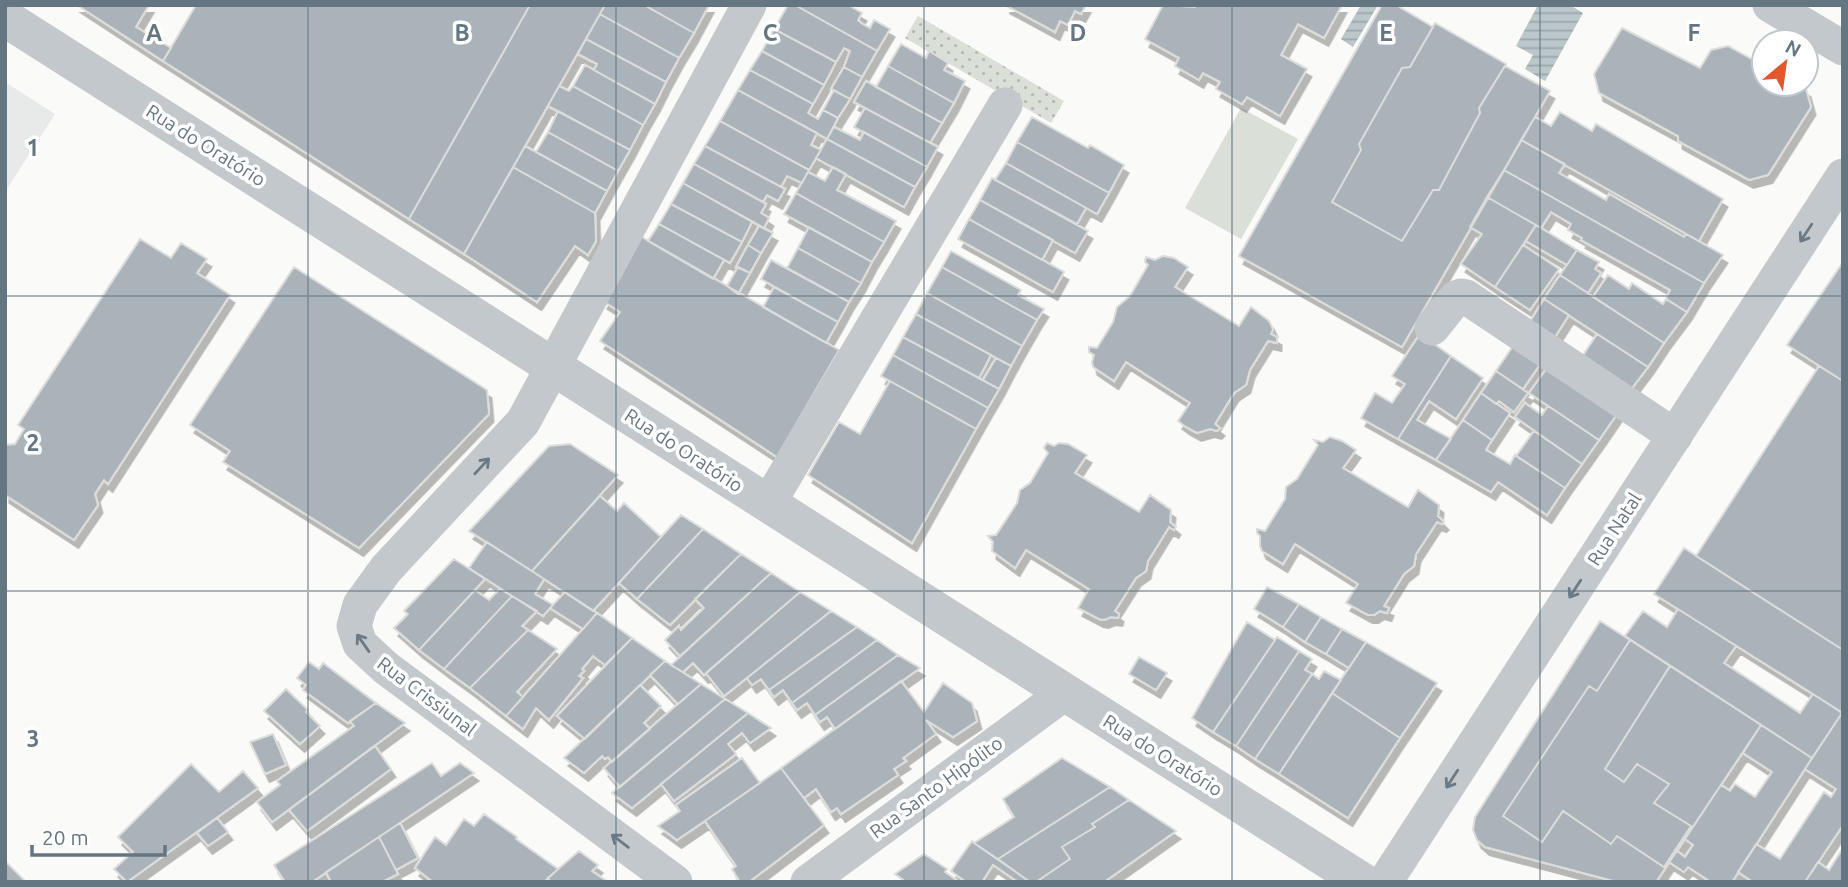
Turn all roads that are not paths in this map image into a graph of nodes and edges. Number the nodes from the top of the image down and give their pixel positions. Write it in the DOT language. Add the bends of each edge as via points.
graph roads {
  1 [pos="748,5"];
  2 [pos="1770,5"];
  3 [pos="5,18"];
  4 [pos="1843,48"];
  5 [pos="1005,105"];
  6 [pos="1843,176"];
  7 [pos="1432,328"];
  8 [pos="554,365"];
  9 [pos="1675,436"];
  10 [pos="768,504"];
  11 [pos="1065,693"];
  12 [pos="675,882"];
  13 [pos="808,882"];
  14 [pos="1363,882"];
  15 [pos="1385,882"];
  1 -- 8 [label="street, Rua Crissiunal"];
  2 -- 4 [label="street"];
  3 -- 8 [label="street, Rua do Oratório"];
  5 -- 10 [label="street"];
  6 -- 9 [label="street, Rua Natal, one-way"];
  7 -- 9 [label="street" via="1456,298 1466,297"];
  8 -- 10 [label="street, Rua do Oratório"];
  12 -- 8 [label="street, Rua Crissiunal, one-way" via="386,668 360,644 354,626 360,605 386,569 523,422"];
  9 -- 15 [label="street, Rua Natal, one-way"];
  10 -- 11 [label="street, Rua do Oratório"];
  11 -- 13 [label="street, Rua Santo Hipólito"];
  11 -- 14 [label="street, Rua do Oratório"];
}
